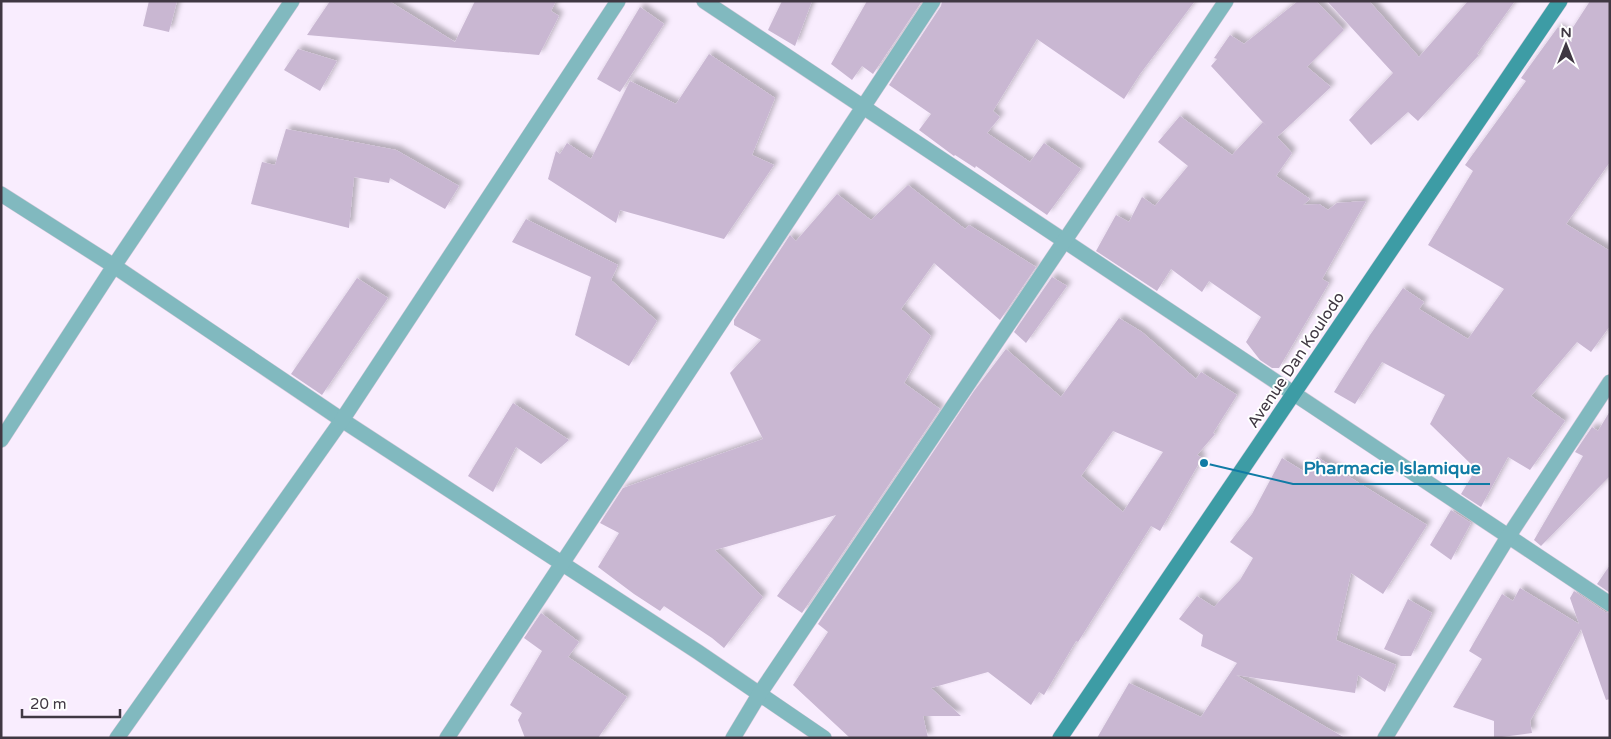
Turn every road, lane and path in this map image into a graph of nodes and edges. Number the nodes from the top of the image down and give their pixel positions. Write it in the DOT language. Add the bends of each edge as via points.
graph roads {
  1 [pos="292,1"];
  2 [pos="618,1"];
  3 [pos="704,1"];
  4 [pos="933,1"];
  5 [pos="1226,1"];
  6 [pos="1560,1"];
  7 [pos="863,108"];
  8 [pos="1,194"];
  9 [pos="1063,242"];
  10 [pos="114,266"];
  11 [pos="1610,382"];
  12 [pos="1294,394"];
  13 [pos="342,420"];
  14 [pos="1,440"];
  15 [pos="1508,537"];
  16 [pos="561,563"];
  17 [pos="1610,604"];
  18 [pos="760,693"];
  19 [pos="117,738"];
  20 [pos="447,738"];
  21 [pos="733,738"];
  22 [pos="824,738"];
  23 [pos="1060,738"];
  24 [pos="1385,738"];
  1 -- 10 [label="street"];
  2 -- 13 [label="street"];
  3 -- 7 [label="street"];
  4 -- 7 [label="street"];
  5 -- 9 [label="street"];
  6 -- 12 [label="street, Avenue Dan Koulodo"];
  7 -- 9 [label="street"];
  7 -- 16 [label="street"];
  8 -- 10 [label="street"];
  9 -- 12 [label="street"];
  9 -- 18 [label="street"];
  10 -- 13 [label="street"];
  10 -- 14 [label="street"];
  11 -- 15 [label="street"];
  12 -- 15 [label="street"];
  12 -- 23 [label="street, Avenue Dan Koulodo"];
  13 -- 16 [label="street"];
  13 -- 19 [label="street"];
  15 -- 17 [label="street"];
  15 -- 24 [label="street"];
  16 -- 18 [label="street"];
  16 -- 20 [label="street"];
  18 -- 21 [label="street"];
  18 -- 22 [label="street"];
}
